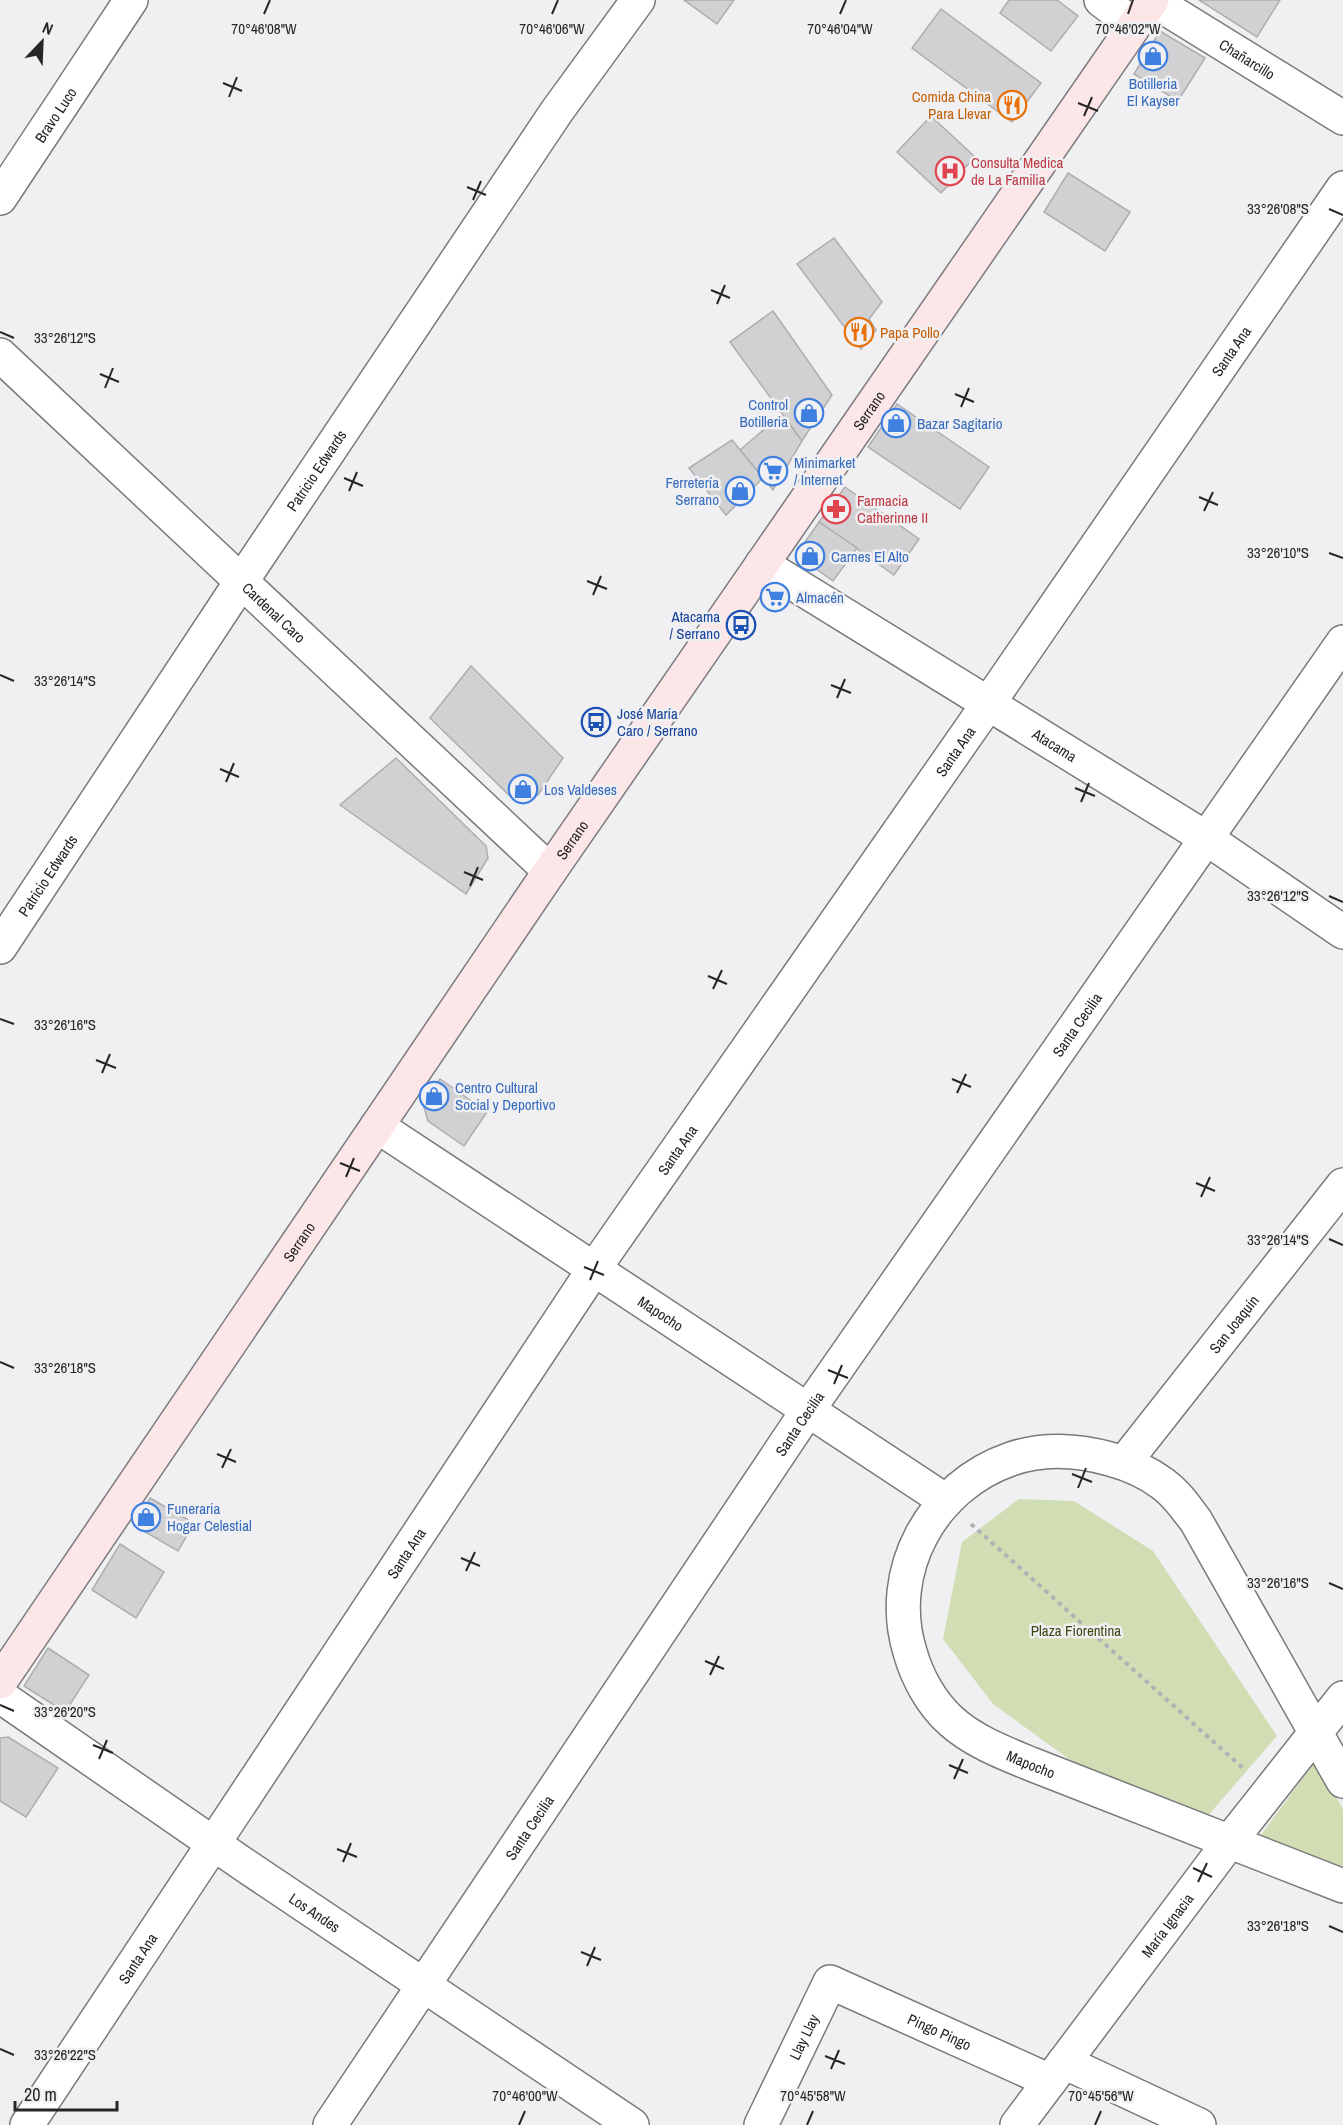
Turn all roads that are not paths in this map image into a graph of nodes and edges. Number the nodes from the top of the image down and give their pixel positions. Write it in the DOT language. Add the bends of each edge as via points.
graph roads {
  1 [pos="131,0"];
  2 [pos="638,0"];
  3 [pos="1101,0"];
  4 [pos="1146,8"];
  5 [pos="1343,118"];
  6 [pos="1343,188"];
  7 [pos="0,198"];
  8 [pos="0,354"];
  9 [pos="762,564"];
  10 [pos="242,582"];
  11 [pos="1343,642"];
  12 [pos="988,704"];
  13 [pos="1206,838"];
  14 [pos="550,871"];
  15 [pos="1343,932"];
  16 [pos="0,947"];
  17 [pos="377,1126"];
  18 [pos="1343,1185"];
  19 [pos="594,1269"];
  20 [pos="808,1410"];
  21 [pos="1124,1463"];
  22 [pos="946,1501"];
  23 [pos="0,1682"];
  24 [pos="0,1696"];
  25 [pos="1343,1698"];
  26 [pos="1316,1732"];
  27 [pos="1343,1781"];
  28 [pos="1230,1841"];
  29 [pos="214,1843"];
  30 [pos="1343,1886"];
  31 [pos="830,1982"];
  32 [pos="423,1985"];
  33 [pos="1057,2071"];
  34 [pos="27,2125"];
  35 [pos="330,2125"];
  36 [pos="632,2125"];
  37 [pos="761,2125"];
  38 [pos="1017,2125"];
  39 [pos="1200,2125"];
  1 -- 7 [label="street, Bravo Luco"];
  2 -- 10 [label="street, Patricio Edwards" via="557,111"];
  3 -- 4 [label="street, Chañarcillo"];
  4 -- 5 [label="street, Chañarcillo"];
  4 -- 9 [label="main road, Serrano"];
  6 -- 12 [label="street, Santa Ana"];
  8 -- 10 [label="street, Cardenal Caro"];
  9 -- 12 [label="street, Atacama"];
  9 -- 14 [label="main road, Serrano"];
  10 -- 14 [label="street, Cardenal Caro"];
  10 -- 16 [label="street, Patricio Edwards"];
  11 -- 13 [label="street, Santa Cecilia"];
  12 -- 13 [label="street, Atacama"];
  12 -- 19 [label="street, Santa Ana"];
  13 -- 15 [label="street, Atacama"];
  13 -- 20 [label="street, Santa Cecilia"];
  14 -- 17 [label="main road, Serrano"];
  17 -- 19 [label="street, Mapocho"];
  17 -- 23 [label="main road, Serrano"];
  18 -- 21 [label="street, San Joaquín"];
  19 -- 20 [label="street, Mapocho"];
  19 -- 29 [label="street, Santa Ana"];
  20 -- 22 [label="street, Mapocho"];
  20 -- 32 [label="street, Santa Cecilia"];
  21 -- 22 [label="street, Mapocho" via="1096,1455 1040,1452 988,1468"];
  21 -- 26 [label="street, Mapocho" via="1164,1484 1182,1501"];
  22 -- 28 [label="street, Mapocho" via="913,1550 903,1595 906,1641 913,1664 938,1707 968,1734 1011,1756"];
  24 -- 29 [label="street, Los Andes"];
  25 -- 26 [label="street, María Ignacia"];
  26 -- 27 [label="street, Mapocho"];
  26 -- 28 [label="street, María Ignacia"];
  28 -- 30 [label="street, Mapocho"];
  28 -- 33 [label="street, María Ignacia"];
  29 -- 32 [label="street, Los Andes"];
  29 -- 34 [label="street, Santa Ana"];
  31 -- 33 [label="street, Pingo Pingo"];
  31 -- 37 [label="street, Llay Llay"];
  32 -- 35 [label="street, Santa Cecilia"];
  32 -- 36 [label="street, Los Andes"];
  33 -- 38 [label="street, María Ignacia"];
  33 -- 39 [label="street, Pingo Pingo"];
}
